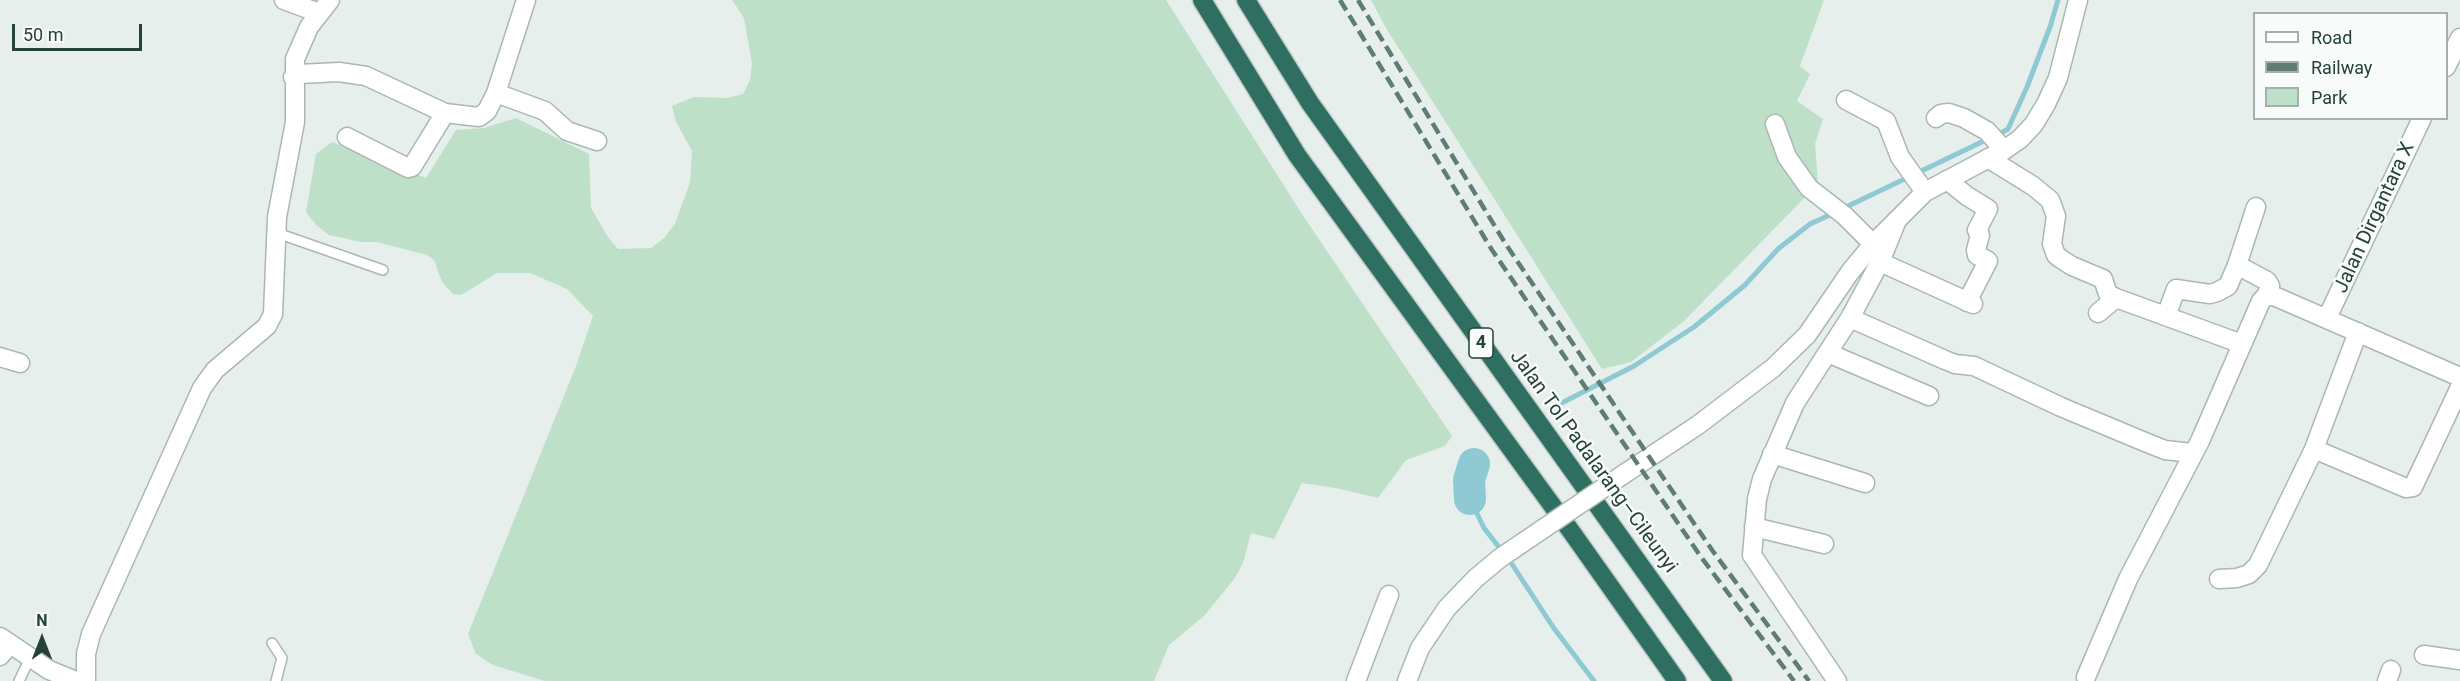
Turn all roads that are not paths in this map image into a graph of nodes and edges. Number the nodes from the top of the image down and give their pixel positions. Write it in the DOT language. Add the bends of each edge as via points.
graph roads {
  1 [pos="284,0"];
  2 [pos="526,0"];
  3 [pos="1202,0"];
  4 [pos="1246,0"];
  5 [pos="2078,0"];
  6 [pos="324,7"];
  7 [pos="2460,38"];
  8 [pos="2448,63"];
  9 [pos="296,75"];
  10 [pos="496,93"];
  11 [pos="1846,100"];
  12 [pos="445,113"];
  13 [pos="1936,118"];
  14 [pos="2421,120"];
  15 [pos="1775,124"];
  16 [pos="347,137"];
  17 [pos="597,141"];
  18 [pos="1994,145"];
  19 [pos="1916,180"];
  20 [pos="1947,180"];
  21 [pos="2256,207"];
  22 [pos="1897,220"];
  23 [pos="277,233"];
  24 [pos="1873,244"];
  25 [pos="1880,262"];
  26 [pos="2237,265"];
  27 [pos="383,270"];
  28 [pos="2266,296"];
  29 [pos="2116,298"];
  30 [pos="2098,313"];
  31 [pos="2166,316"];
  32 [pos="1850,318"];
  33 [pos="2327,318"];
  34 [pos="2358,332"];
  35 [pos="2242,344"];
  36 [pos="1828,353"];
  37 [pos="0,357"];
  38 [pos="20,363"];
  39 [pos="2460,377"];
  40 [pos="2460,387"];
  41 [pos="1929,396"];
  42 [pos="2314,449"];
  43 [pos="2192,453"];
  44 [pos="1772,454"];
  45 [pos="1865,483"];
  46 [pos="1754,527"];
  47 [pos="1824,544"];
  48 [pos="2219,579"];
  49 [pos="1389,595"];
  50 [pos="272,643"];
  51 [pos="4,647"];
  52 [pos="2424,655"];
  53 [pos="2460,660"];
  54 [pos="29,662"];
  55 [pos="2086,677"];
  56 [pos="20,680"];
  57 [pos="76,681"];
  58 [pos="86,681"];
  59 [pos="276,681"];
  60 [pos="1356,681"];
  61 [pos="1407,681"];
  62 [pos="1677,681"];
  63 [pos="1723,681"];
  64 [pos="1837,681"];
  1 -- 6 [label="street"];
  2 -- 10 [label="street"];
  3 -- 62 [label="highway, 4" via="1297,154"];
  4 -- 63 [label="highway, Jalan Tol Padalarang–Cileunyi / 4" via="1310,103"];
  5 -- 18 [label="street" via="2058,78 2046,104 2020,139"];
  6 -- 9 [label="street" via="309,27 295,59"];
  7 -- 8 [label="street"];
  9 -- 12 [label="street" via="352,72"];
  9 -- 23 [label="street" via="295,122 280,195"];
  10 -- 12 [label="street" via="487,111 479,117"];
  10 -- 17 [label="street" via="545,111 567,131"];
  11 -- 19 [label="street" via="1886,121"];
  12 -- 16 [label="street" via="408,168"];
  13 -- 18 [label="street" via="1948,113 1964,118"];
  14 -- 33 [label="street, Jalan Dirgantara X"];
  15 -- 24 [label="street" via="1795,171"];
  18 -- 20 [label="street"];
  18 -- 29 [label="street" via="2050,200 2056,216 2052,240 2056,255 2103,279 2108,294"];
  19 -- 20 [label="street"];
  19 -- 22 [label="street"];
  20 -- 25 [label="street" via="1988,209 1977,230 1980,235 1976,250 1977,255 1988,261 1970,303"];
  21 -- 26 [label="street"];
  22 -- 24 [label="street"];
  22 -- 25 [label="street"];
  23 -- 27 [label="lane"];
  23 -- 58 [label="street" via="273,314 267,326 215,369 202,388 91,634"];
  24 -- 61 [label="street, bridge" via="1806,335 1773,368 1698,425 1476,578 1447,608 1420,648"];
  25 -- 32 [label="street"];
  26 -- 28 [label="street" via="2267,281 2270,286"];
  26 -- 31 [label="street" via="2228,286 2217,292 2176,290"];
  28 -- 33 [label="street"];
  28 -- 35 [label="street"];
  29 -- 30 [label="street"];
  29 -- 31 [label="street"];
  31 -- 35 [label="street"];
  32 -- 36 [label="street"];
  32 -- 43 [label="street" via="1955,364 1974,366 2164,450"];
  33 -- 34 [label="street"];
  34 -- 39 [label="street"];
  34 -- 42 [label="street"];
  35 -- 43 [label="street"];
  36 -- 41 [label="street"];
  36 -- 44 [label="street" via="1795,403"];
  37 -- 38 [label="street"];
  40 -- 42 [label="street" via="2413,487 2406,488"];
  42 -- 48 [label="street" via="2258,565 2249,574"];
  43 -- 55 [label="street" via="2128,579"];
  44 -- 45 [label="street"];
  44 -- 46 [label="street" via="1762,479"];
  46 -- 47 [label="street"];
  46 -- 64 [label="street" via="1752,555"];
  49 -- 60 [label="street"];
  50 -- 59 [label="lane" via="282,658"];
  51 -- 54 [label="street"];
  52 -- 53 [label="street"];
  54 -- 56 [label="lane"];
  54 -- 57 [label="street"];
}
